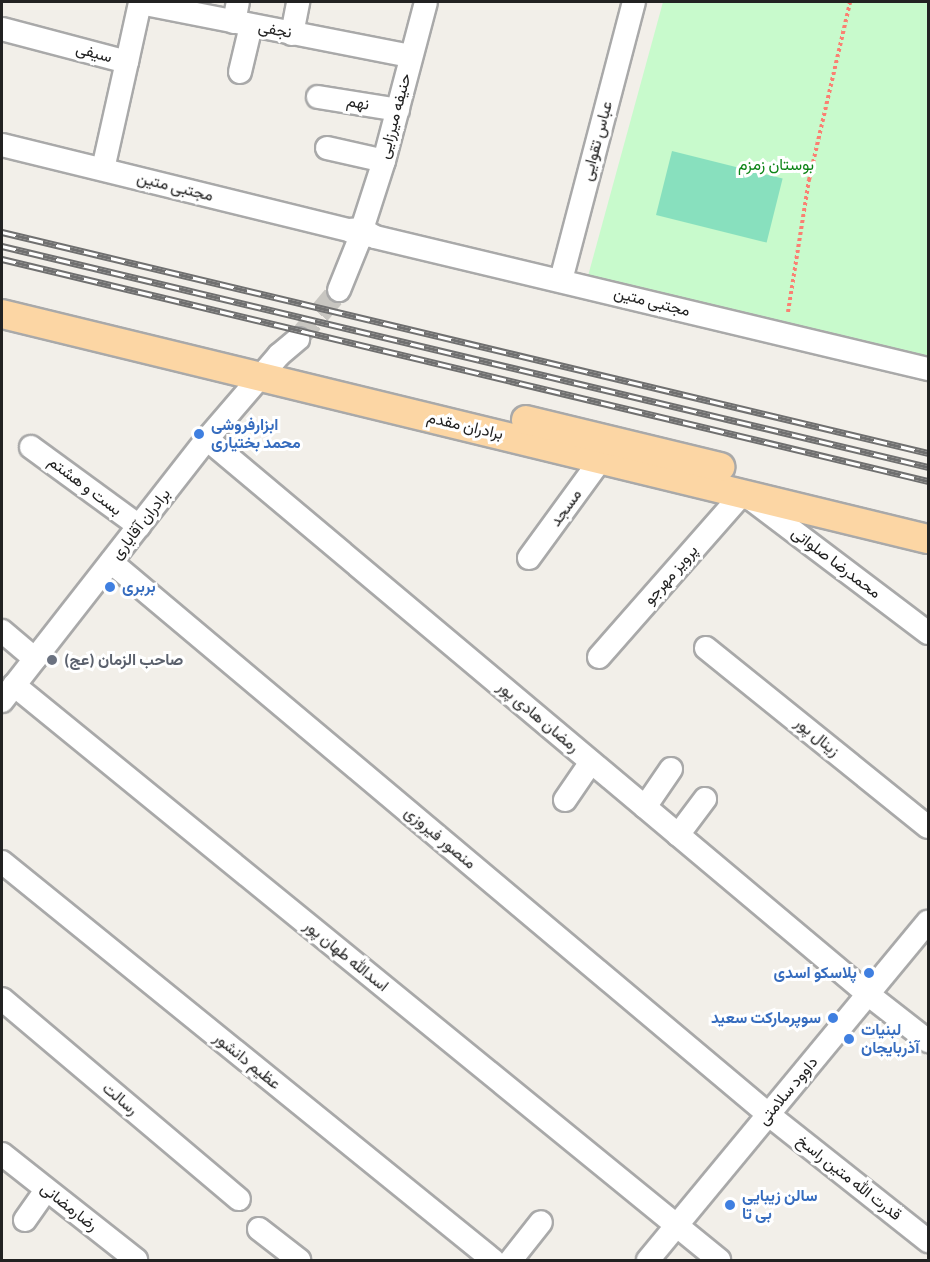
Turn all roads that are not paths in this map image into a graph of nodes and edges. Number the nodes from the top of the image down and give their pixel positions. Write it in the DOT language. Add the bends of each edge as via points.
graph roads {
  1 [pos="139,2"];
  2 [pos="298,2"];
  3 [pos="426,2"];
  4 [pos="634,2"];
  5 [pos="241,17"];
  6 [pos="2,28"];
  7 [pos="292,34"];
  8 [pos="411,56"];
  9 [pos="128,62"];
  10 [pos="240,72"];
  11 [pos="318,97"];
  12 [pos="398,110"];
  13 [pos="2,145"];
  14 [pos="327,148"];
  15 [pos="384,161"];
  16 [pos="103,169"];
  17 [pos="361,233"];
  18 [pos="561,280"];
  19 [pos="339,290"];
  20 [pos="5,315"];
  21 [pos="298,339"];
  22 [pos="928,369"];
  23 [pos="267,370"];
  24 [pos="207,439"];
  25 [pos="32,447"];
  26 [pos="602,458"];
  27 [pos="743,493"];
  28 [pos="928,520"];
  29 [pos="139,526"];
  30 [pos="928,539"];
  31 [pos="529,558"];
  32 [pos="111,562"];
  33 [pos="2,631"];
  34 [pos="928,633"];
  35 [pos="706,648"];
  36 [pos="598,657"];
  37 [pos="35,659"];
  38 [pos="8,693"];
  39 [pos="591,762"];
  40 [pos="671,769"];
  41 [pos="705,799"];
  42 [pos="565,800"];
  43 [pos="645,807"];
  44 [pos="928,827"];
  45 [pos="678,835"];
  46 [pos="2,862"];
  47 [pos="928,923"];
  48 [pos="869,995"];
  49 [pos="2,999"];
  50 [pos="928,1041"];
  51 [pos="769,1115"];
  52 [pos="2,1154"];
  53 [pos="46,1190"];
  54 [pos="239,1199"];
  55 [pos="25,1220"];
  56 [pos="541,1222"];
  57 [pos="677,1226"];
  58 [pos="259,1229"];
  59 [pos="928,1240"];
  60 [pos="136,1260"];
  61 [pos="298,1260"];
  62 [pos="492,1260"];
  63 [pos="511,1260"];
  64 [pos="648,1260"];
  65 [pos="718,1260"];
  1 -- 5 [label="street, نجفی"];
  1 -- 9 [label="street, سیفی"];
  2 -- 7 [label="street"];
  3 -- 8 [label="street, حنیفه میرزایی"];
  4 -- 18 [label="street, عباس تقوایی"];
  5 -- 7 [label="street, نجفی"];
  5 -- 10 [label="street"];
  6 -- 9 [label="street, سیفی"];
  7 -- 8 [label="street, نجفی"];
  8 -- 12 [label="street, حنیفه میرزایی"];
  9 -- 16 [label="street"];
  11 -- 12 [label="street, نهم"];
  12 -- 15 [label="street, حنیفه میرزایی"];
  13 -- 16 [label="street, مجتبی متین"];
  14 -- 15 [label="street"];
  15 -- 17 [label="street, حنیفه میرزایی"];
  16 -- 17 [label="street, مجتبی متین"];
  17 -- 18 [label="street, مجتبی متین"];
  17 -- 19 [label="street, حنیفه میرزایی"];
  18 -- 22 [label="street, مجتبی متین"];
  20 -- 23 [label="main road, برادران مقدم"];
  21 -- 23 [label="street, برادران آقایاری"];
  23 -- 24 [label="street, برادران آقایاری"];
  23 -- 26 [label="main road, برادران مقدم"];
  23 -- 28 [label="main road, برادران مقدم" via="611,440"];
  24 -- 29 [label="street, برادران آقایاری"];
  24 -- 39 [label="street, رمضان هادی پور"];
  25 -- 29 [label="street, بست و هشتم"];
  26 -- 27 [label="main road, برادران مقدم"];
  26 -- 31 [label="street, مسجد"];
  27 -- 30 [label="main road, برادران مقدم"];
  27 -- 34 [label="street, محمدرضا صلواتی"];
  27 -- 36 [label="street, پرویز مهرجو"];
  29 -- 32 [label="street, برادران آقایاری"];
  32 -- 37 [label="street, برادران آقایاری"];
  32 -- 51 [label="street, منصور فیروزی"];
  33 -- 37 [label="street"];
  35 -- 44 [label="street, زینال پور"];
  37 -- 38 [label="street, برادران آقایاری"];
  38 -- 57 [label="street, اسدالله طهان پور"];
  39 -- 42 [label="street"];
  39 -- 43 [label="street, رمضان هادی پور"];
  40 -- 43 [label="street"];
  41 -- 45 [label="street"];
  43 -- 45 [label="street, رمضان هادی پور"];
  45 -- 48 [label="street, رمضان هادی پور"];
  46 -- 62 [label="street, عظیم دانشور"];
  47 -- 48 [label="street, داوود سلامتی"];
  48 -- 50 [label="street, رمضان هادی پور"];
  48 -- 51 [label="street, داوود سلامتی"];
  49 -- 54 [label="street, رسالت"];
  51 -- 57 [label="street, داوود سلامتی"];
  51 -- 59 [label="street, قدرت الله متین راسخ"];
  52 -- 53 [label="street, رضارمضانی"];
  53 -- 55 [label="street"];
  53 -- 60 [label="street, رضارمضانی"];
  56 -- 63 [label="street"];
  57 -- 64 [label="street, داوود سلامتی"];
  57 -- 65 [label="street, اسدالله طهان پور"];
  58 -- 61 [label="street"];
}
